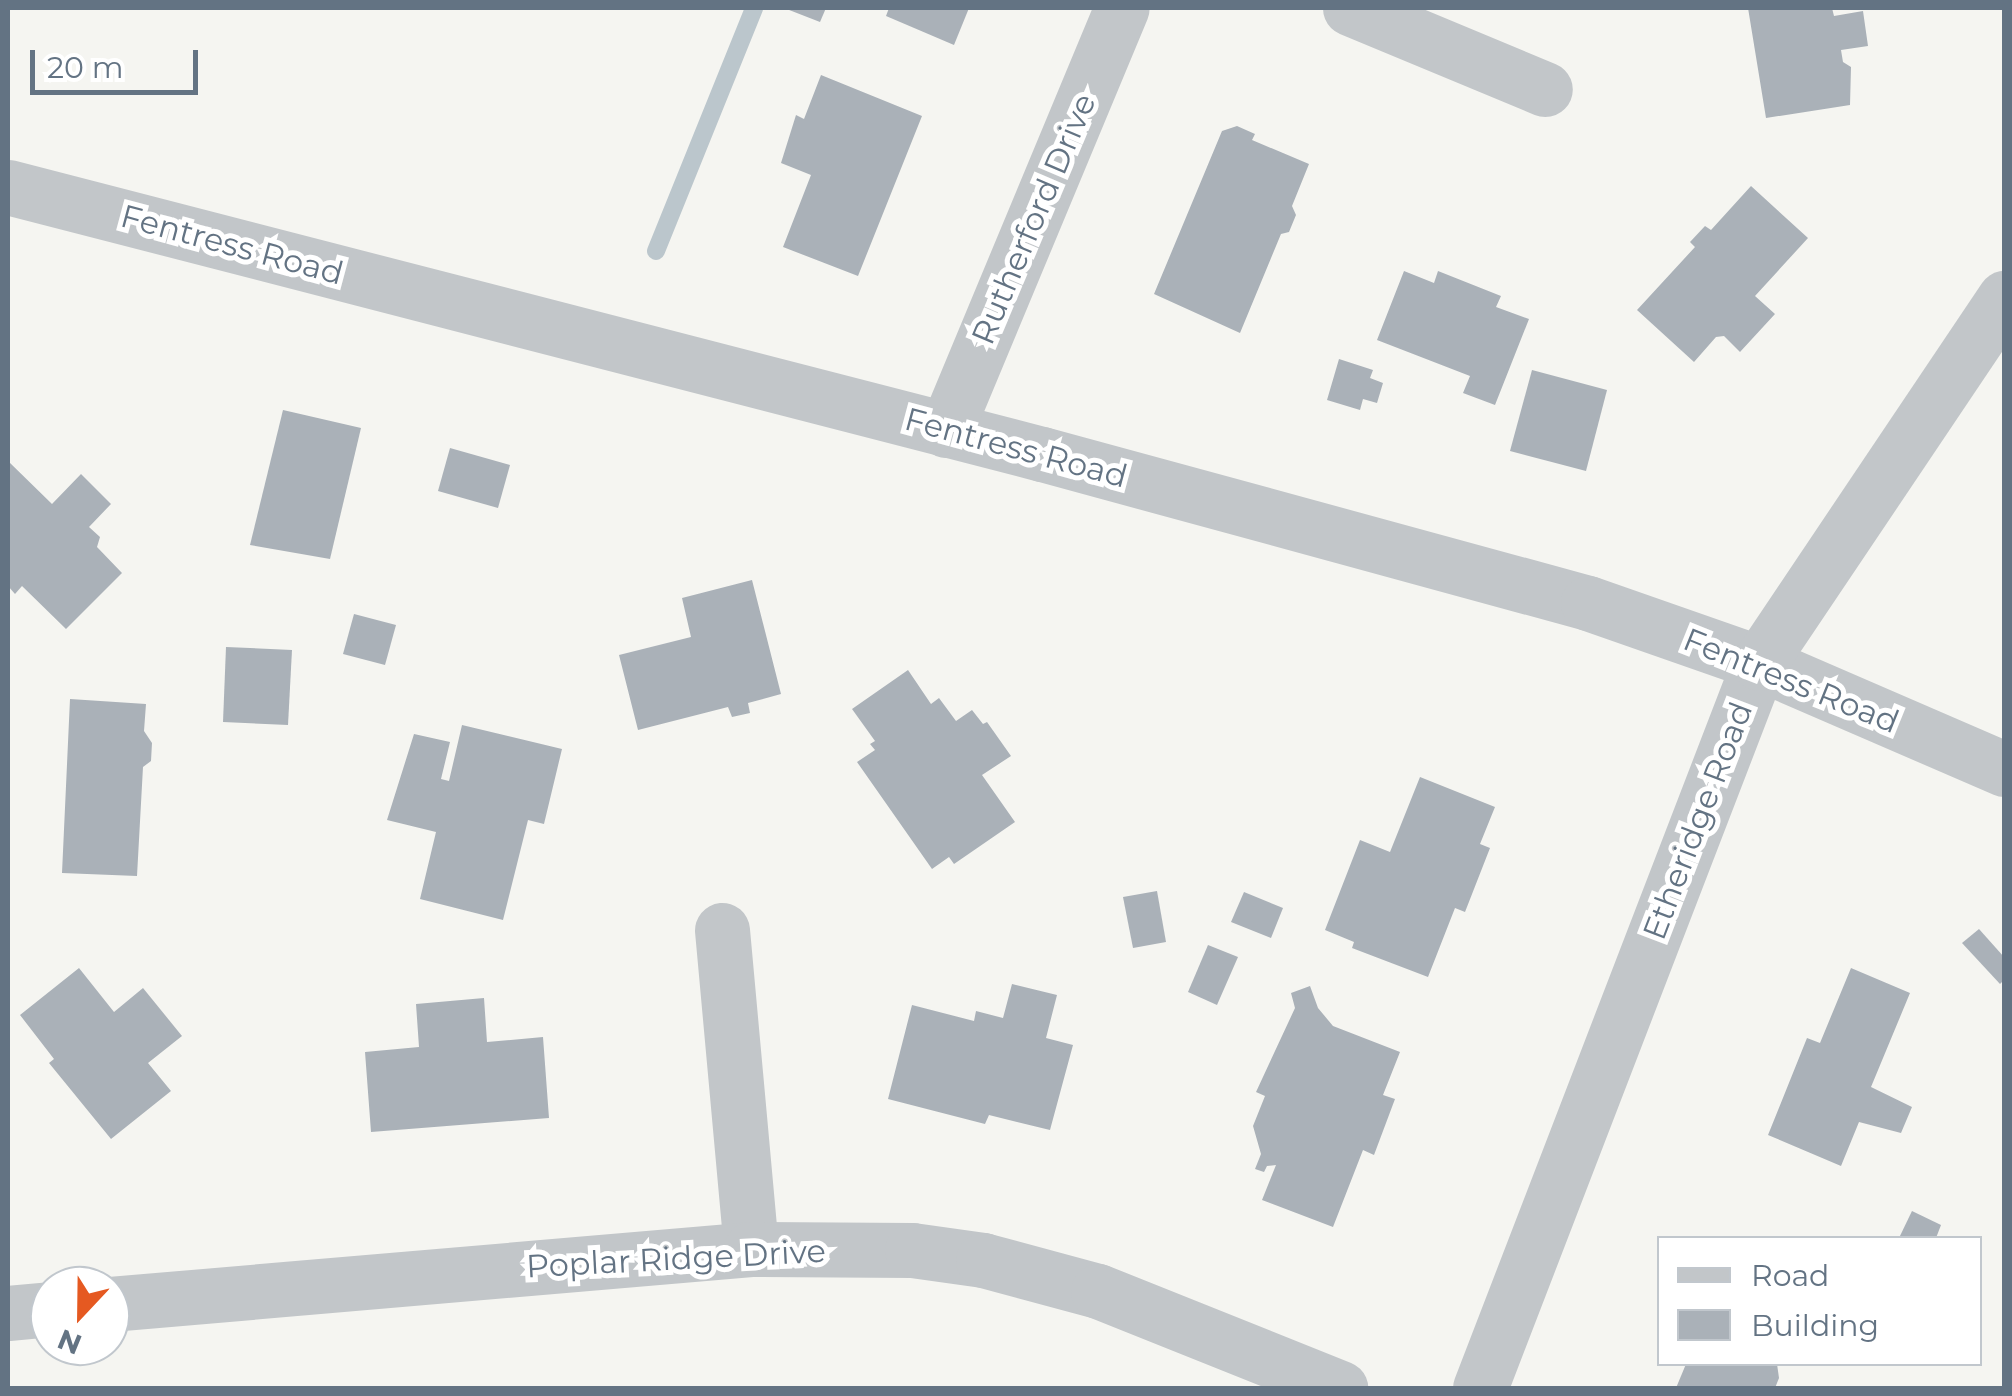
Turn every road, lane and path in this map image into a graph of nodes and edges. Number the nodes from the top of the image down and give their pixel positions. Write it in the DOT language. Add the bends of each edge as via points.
graph roads {
  1 [pos="1122,8"];
  2 [pos="1350,8"];
  3 [pos="1546,88"];
  4 [pos="8,187"];
  5 [pos="2004,298"];
  6 [pos="946,430"];
  7 [pos="1759,663"];
  8 [pos="2004,770"];
  9 [pos="722,930"];
  10 [pos="751,1248"];
  11 [pos="130,1302"];
  12 [pos="1340,1388"];
  13 [pos="1480,1388"];
  1 -- 6 [label="street, Rutherford Drive"];
  2 -- 3 [label="street"];
  4 -- 6 [label="street, Fentress Road"];
  5 -- 7 [label="street, Etheridge Road"];
  6 -- 7 [label="street, Fentress Road" via="1588,603"];
  7 -- 8 [label="street, Fentress Road"];
  7 -- 13 [label="street, Etheridge Road"];
  9 -- 10 [label="street"];
  10 -- 11 [label="street, Poplar Ridge Drive"];
  10 -- 12 [label="street, Poplar Ridge Drive" via="912,1250 1041,1273"];
}
